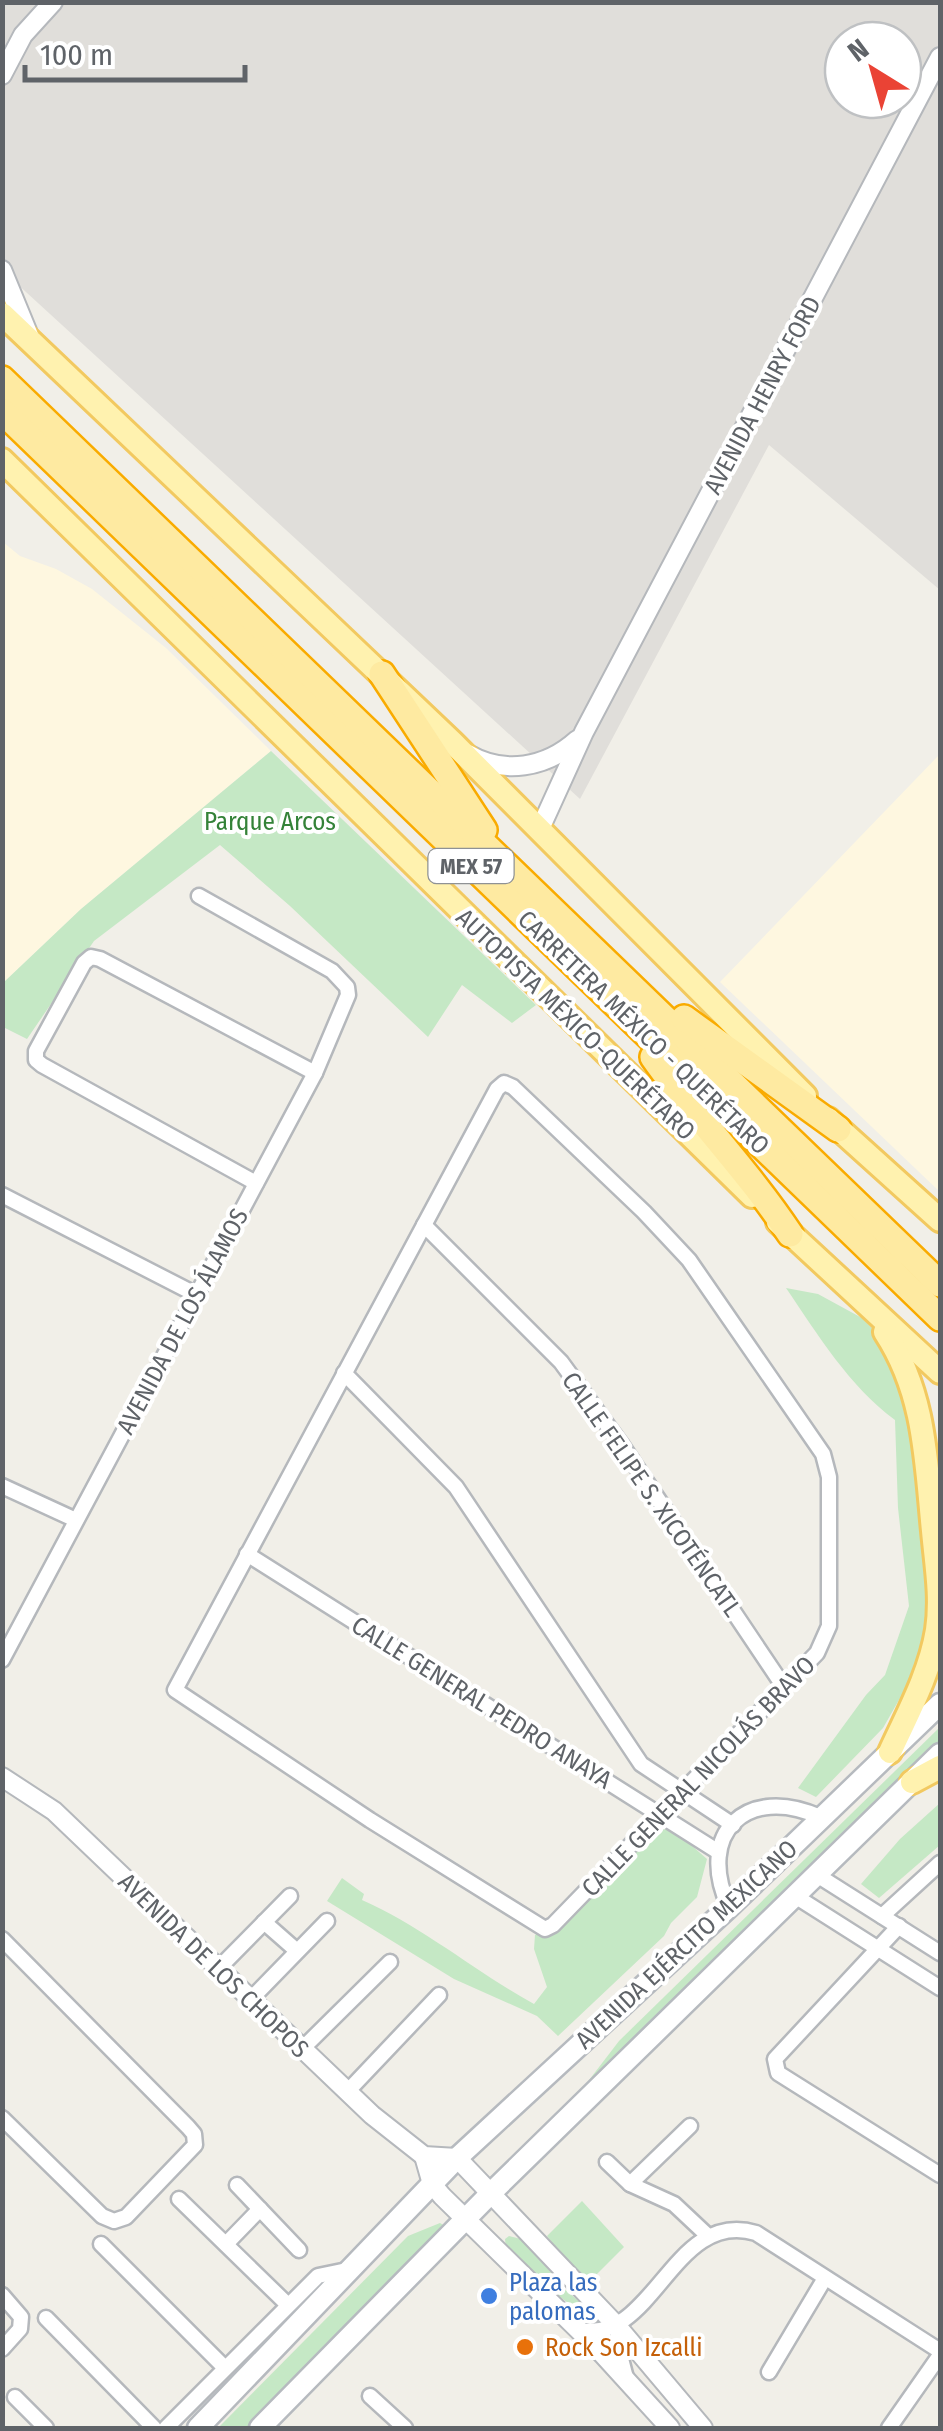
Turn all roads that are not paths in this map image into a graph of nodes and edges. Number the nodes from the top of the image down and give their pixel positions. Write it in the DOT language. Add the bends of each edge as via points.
graph roads {
  1 [pos="53,2"];
  2 [pos="940,57"];
  3 [pos="2,75"];
  4 [pos="2,270"];
  5 [pos="2,314"];
  6 [pos="32,344"];
  7 [pos="2,379"];
  8 [pos="2,411"];
  9 [pos="2,460"];
  10 [pos="382,674"];
  11 [pos="584,732"];
  12 [pos="453,743"];
  13 [pos="539,831"];
  14 [pos="509,867"];
  15 [pos="199,896"];
  16 [pos="626,998"];
  17 [pos="315,1072"];
  18 [pos="838,1129"];
  19 [pos="256,1183"];
  20 [pos="2,1194"];
  21 [pos="940,1220"];
  22 [pos="424,1225"];
  23 [pos="790,1234"];
  24 [pos="940,1284"];
  25 [pos="852,1290"];
  26 [pos="196,1294"];
  27 [pos="940,1318"];
  28 [pos="940,1372"];
  29 [pos="344,1373"];
  30 [pos="2,1486"];
  31 [pos="76,1520"];
  32 [pos="246,1554"];
  33 [pos="2,1623"];
  34 [pos="18,1630"];
  35 [pos="2,1660"];
  36 [pos="784,1687"];
  37 [pos="940,1704"];
  38 [pos="890,1752"];
  39 [pos="940,1754"];
  40 [pos="940,1767"];
  41 [pos="2,1777"];
  42 [pos="912,1782"];
  43 [pos="681,1793"];
  44 [pos="661,1814"];
  45 [pos="820,1817"];
  46 [pos="733,1825"];
  47 [pos="718,1851"];
  48 [pos="940,1863"];
  49 [pos="817,1875"];
  50 [pos="290,1896"];
  51 [pos="795,1896"];
  52 [pos="729,1907"];
  53 [pos="882,1916"];
  54 [pos="327,1921"];
  55 [pos="264,1922"];
  56 [pos="898,1926"];
  57 [pos="2,1939"];
  58 [pos="877,1949"];
  59 [pos="297,1951"];
  60 [pos="940,1953"];
  61 [pos="390,1962"];
  62 [pos="218,1968"];
  63 [pos="940,1988"];
  64 [pos="439,1995"];
  65 [pos="250,2000"];
  66 [pos="302,2049"];
  67 [pos="347,2092"];
  68 [pos="2,2118"];
  69 [pos="690,2126"];
  70 [pos="424,2156"];
  71 [pos="457,2158"];
  72 [pos="607,2162"];
  73 [pos="940,2175"];
  74 [pos="432,2184"];
  75 [pos="630,2184"];
  76 [pos="237,2185"];
  77 [pos="492,2192"];
  78 [pos="179,2199"];
  79 [pos="260,2209"];
  80 [pos="465,2220"];
  81 [pos="707,2234"];
  82 [pos="100,2244"];
  83 [pos="226,2244"];
  84 [pos="299,2250"];
  85 [pos="348,2270"];
  86 [pos="825,2278"];
  87 [pos="2,2295"];
  88 [pos="288,2305"];
  89 [pos="46,2318"];
  90 [pos="617,2326"];
  91 [pos="579,2330"];
  92 [pos="2,2348"];
  93 [pos="940,2353"];
  94 [pos="225,2368"];
  95 [pos="769,2372"];
  96 [pos="626,2378"];
  97 [pos="370,2396"];
  98 [pos="15,2397"];
  99 [pos="46,2428"];
  100 [pos="154,2428"];
  101 [pos="166,2428"];
  102 [pos="198,2428"];
  103 [pos="260,2428"];
  104 [pos="405,2428"];
  105 [pos="670,2428"];
  106 [pos="702,2428"];
  107 [pos="889,2428"];
  1 -- 3 [label="street"];
  2 -- 11 [label="street, AVENIDA HENRY FORD"];
  4 -- 6 [label="street"];
  5 -- 6 [label="main road"];
  6 -- 10 [label="main road"];
  7 -- 14 [label="highway, CARRETERA MÉXICO - QUERÉTARO / MEX 57"];
  8 -- 16 [label="highway, CARRETERA MÉXICO - QUERÉTARO / MEX 57"];
  9 -- 23 [label="main road, AUTOPISTA MÉXICO-QUERÉTARO"];
  10 -- 12 [label="main road"];
  10 -- 14 [label="highway"];
  11 -- 12 [label="street, AVENIDA HENRY FORD" via="564,751 526,766 487,763"];
  11 -- 13 [label="street, AVENIDA HENRY FORD"];
  12 -- 13 [label="main road"];
  13 -- 18 [label="main road"];
  14 -- 16 [label="highway, CARRETERA MÉXICO - QUERÉTARO / MEX 57"];
  15 -- 17 [label="street, AVENIDA DE LOS ÁLAMOS" via="342,980 348,995"];
  16 -- 18 [label="highway" via="687,1020"];
  16 -- 23 [label="highway" via="686,1104"];
  16 -- 24 [label="highway, CARRETERA MÉXICO - QUERÉTARO / MEX 57"];
  16 -- 27 [label="highway, CARRETERA MÉXICO - QUERÉTARO / MEX 57"];
  17 -- 19 [label="street, AVENIDA DE LOS ÁLAMOS"];
  17 -- 19 [label="street" via="92,958 36,1051 42,1065"];
  18 -- 21 [label="main road"];
  19 -- 26 [label="street, AVENIDA DE LOS ÁLAMOS"];
  20 -- 26 [label="street"];
  22 -- 29 [label="street, CALLE GENERAL NICOLÁS BRAVO"];
  22 -- 36 [label="street, CALLE FELIPE S. XICOTÉNCATL" via="560,1362"];
  22 -- 36 [label="street, CALLE GENERAL NICOLÁS BRAVO" via="504,1083 688,1260 828,1466 828,1626 817,1653"];
  23 -- 25 [label="main road, AUTOPISTA MÉXICO-QUERÉTARO"];
  25 -- 28 [label="main road, AUTOPISTA MÉXICO-QUERÉTARO"];
  25 -- 38 [label="main road" via="906,1368 921,1414 939,1594 929,1665"];
  26 -- 31 [label="street, AVENIDA DE LOS ÁLAMOS"];
  29 -- 32 [label="street, CALLE GENERAL NICOLÁS BRAVO"];
  29 -- 43 [label="street" via="456,1487 641,1764"];
  30 -- 31 [label="street"];
  31 -- 34 [label="street, AVENIDA DE LOS ÁLAMOS"];
  32 -- 44 [label="street, CALLE GENERAL PEDRO ANAYA"];
  32 -- 44 [label="street, CALLE GENERAL NICOLÁS BRAVO" via="175,1690 448,1870 545,1929"];
  33 -- 34 [label="street"];
  34 -- 35 [label="street, AVENIDA DE LOS ÁLAMOS"];
  36 -- 43 [label="street, CALLE GENERAL NICOLÁS BRAVO"];
  37 -- 38 [label="main road, AVENIDA EJÉRCITO MEXICANO"];
  38 -- 45 [label="main road, AVENIDA EJÉRCITO MEXICANO"];
  39 -- 42 [label="main road, AVENIDA EJÉRCITO MEXICANO"];
  40 -- 42 [label="main road"];
  41 -- 62 [label="street, AVENIDA DE LOS CHOPOS" via="54,1811"];
  42 -- 49 [label="main road, AVENIDA EJÉRCITO MEXICANO"];
  43 -- 44 [label="street, CALLE GENERAL NICOLÁS BRAVO"];
  43 -- 46 [label="street"];
  44 -- 47 [label="street, CALLE GENERAL PEDRO ANAYA"];
  45 -- 46 [label="street" via="765,1805"];
  45 -- 52 [label="main road, AVENIDA EJÉRCITO MEXICANO"];
  46 -- 47 [label="street"];
  47 -- 52 [label="street" via="717,1874"];
  48 -- 53 [label="street"];
  49 -- 51 [label="main road, AVENIDA EJÉRCITO MEXICANO"];
  49 -- 53 [label="street"];
  50 -- 55 [label="street"];
  51 -- 58 [label="street"];
  51 -- 77 [label="main road, AVENIDA EJÉRCITO MEXICANO"];
  52 -- 71 [label="main road, AVENIDA EJÉRCITO MEXICANO"];
  53 -- 56 [label="street"];
  54 -- 59 [label="street"];
  55 -- 59 [label="street"];
  55 -- 62 [label="street"];
  56 -- 58 [label="street"];
  56 -- 60 [label="street"];
  57 -- 68 [label="street" via="194,2134 195,2145 126,2217 114,2221"];
  58 -- 63 [label="street"];
  58 -- 73 [label="street" via="775,2059 775,2068"];
  59 -- 65 [label="street"];
  61 -- 66 [label="street"];
  62 -- 65 [label="street, AVENIDA DE LOS CHOPOS"];
  64 -- 67 [label="street"];
  65 -- 66 [label="street, AVENIDA DE LOS CHOPOS"];
  66 -- 67 [label="street, AVENIDA DE LOS CHOPOS"];
  67 -- 70 [label="street, AVENIDA DE LOS CHOPOS"];
  69 -- 75 [label="street"];
  70 -- 71 [label="street"];
  70 -- 74 [label="street"];
  71 -- 74 [label="main road, AVENIDA EJÉRCITO MEXICANO"];
  71 -- 77 [label="street"];
  72 -- 75 [label="street"];
  74 -- 80 [label="street"];
  74 -- 85 [label="main road, AVENIDA EJÉRCITO MEXICANO"];
  75 -- 81 [label="street" via="674,2204"];
  76 -- 79 [label="street"];
  77 -- 80 [label="main road, AVENIDA EJÉRCITO MEXICANO"];
  77 -- 90 [label="street"];
  78 -- 83 [label="street"];
  79 -- 83 [label="street"];
  79 -- 84 [label="street"];
  80 -- 91 [label="street"];
  80 -- 103 [label="main road, AVENIDA EJÉRCITO MEXICANO"];
  81 -- 86 [label="street" via="740,2228 756,2233"];
  81 -- 90 [label="street"];
  82 -- 94 [label="street"];
  83 -- 88 [label="street"];
  85 -- 88 [label="street" via="318,2276"];
  85 -- 102 [label="main road, AVENIDA EJÉRCITO MEXICANO"];
  86 -- 93 [label="street"];
  86 -- 95 [label="street"];
  87 -- 92 [label="street" via="21,2317"];
  88 -- 94 [label="street"];
  89 -- 100 [label="street"];
  90 -- 91 [label="street"];
  90 -- 96 [label="street"];
  90 -- 106 [label="street"];
  91 -- 96 [label="street"];
  93 -- 107 [label="street"];
  94 -- 101 [label="street"];
  96 -- 105 [label="street"];
  97 -- 104 [label="street"];
  98 -- 99 [label="street"];
}
